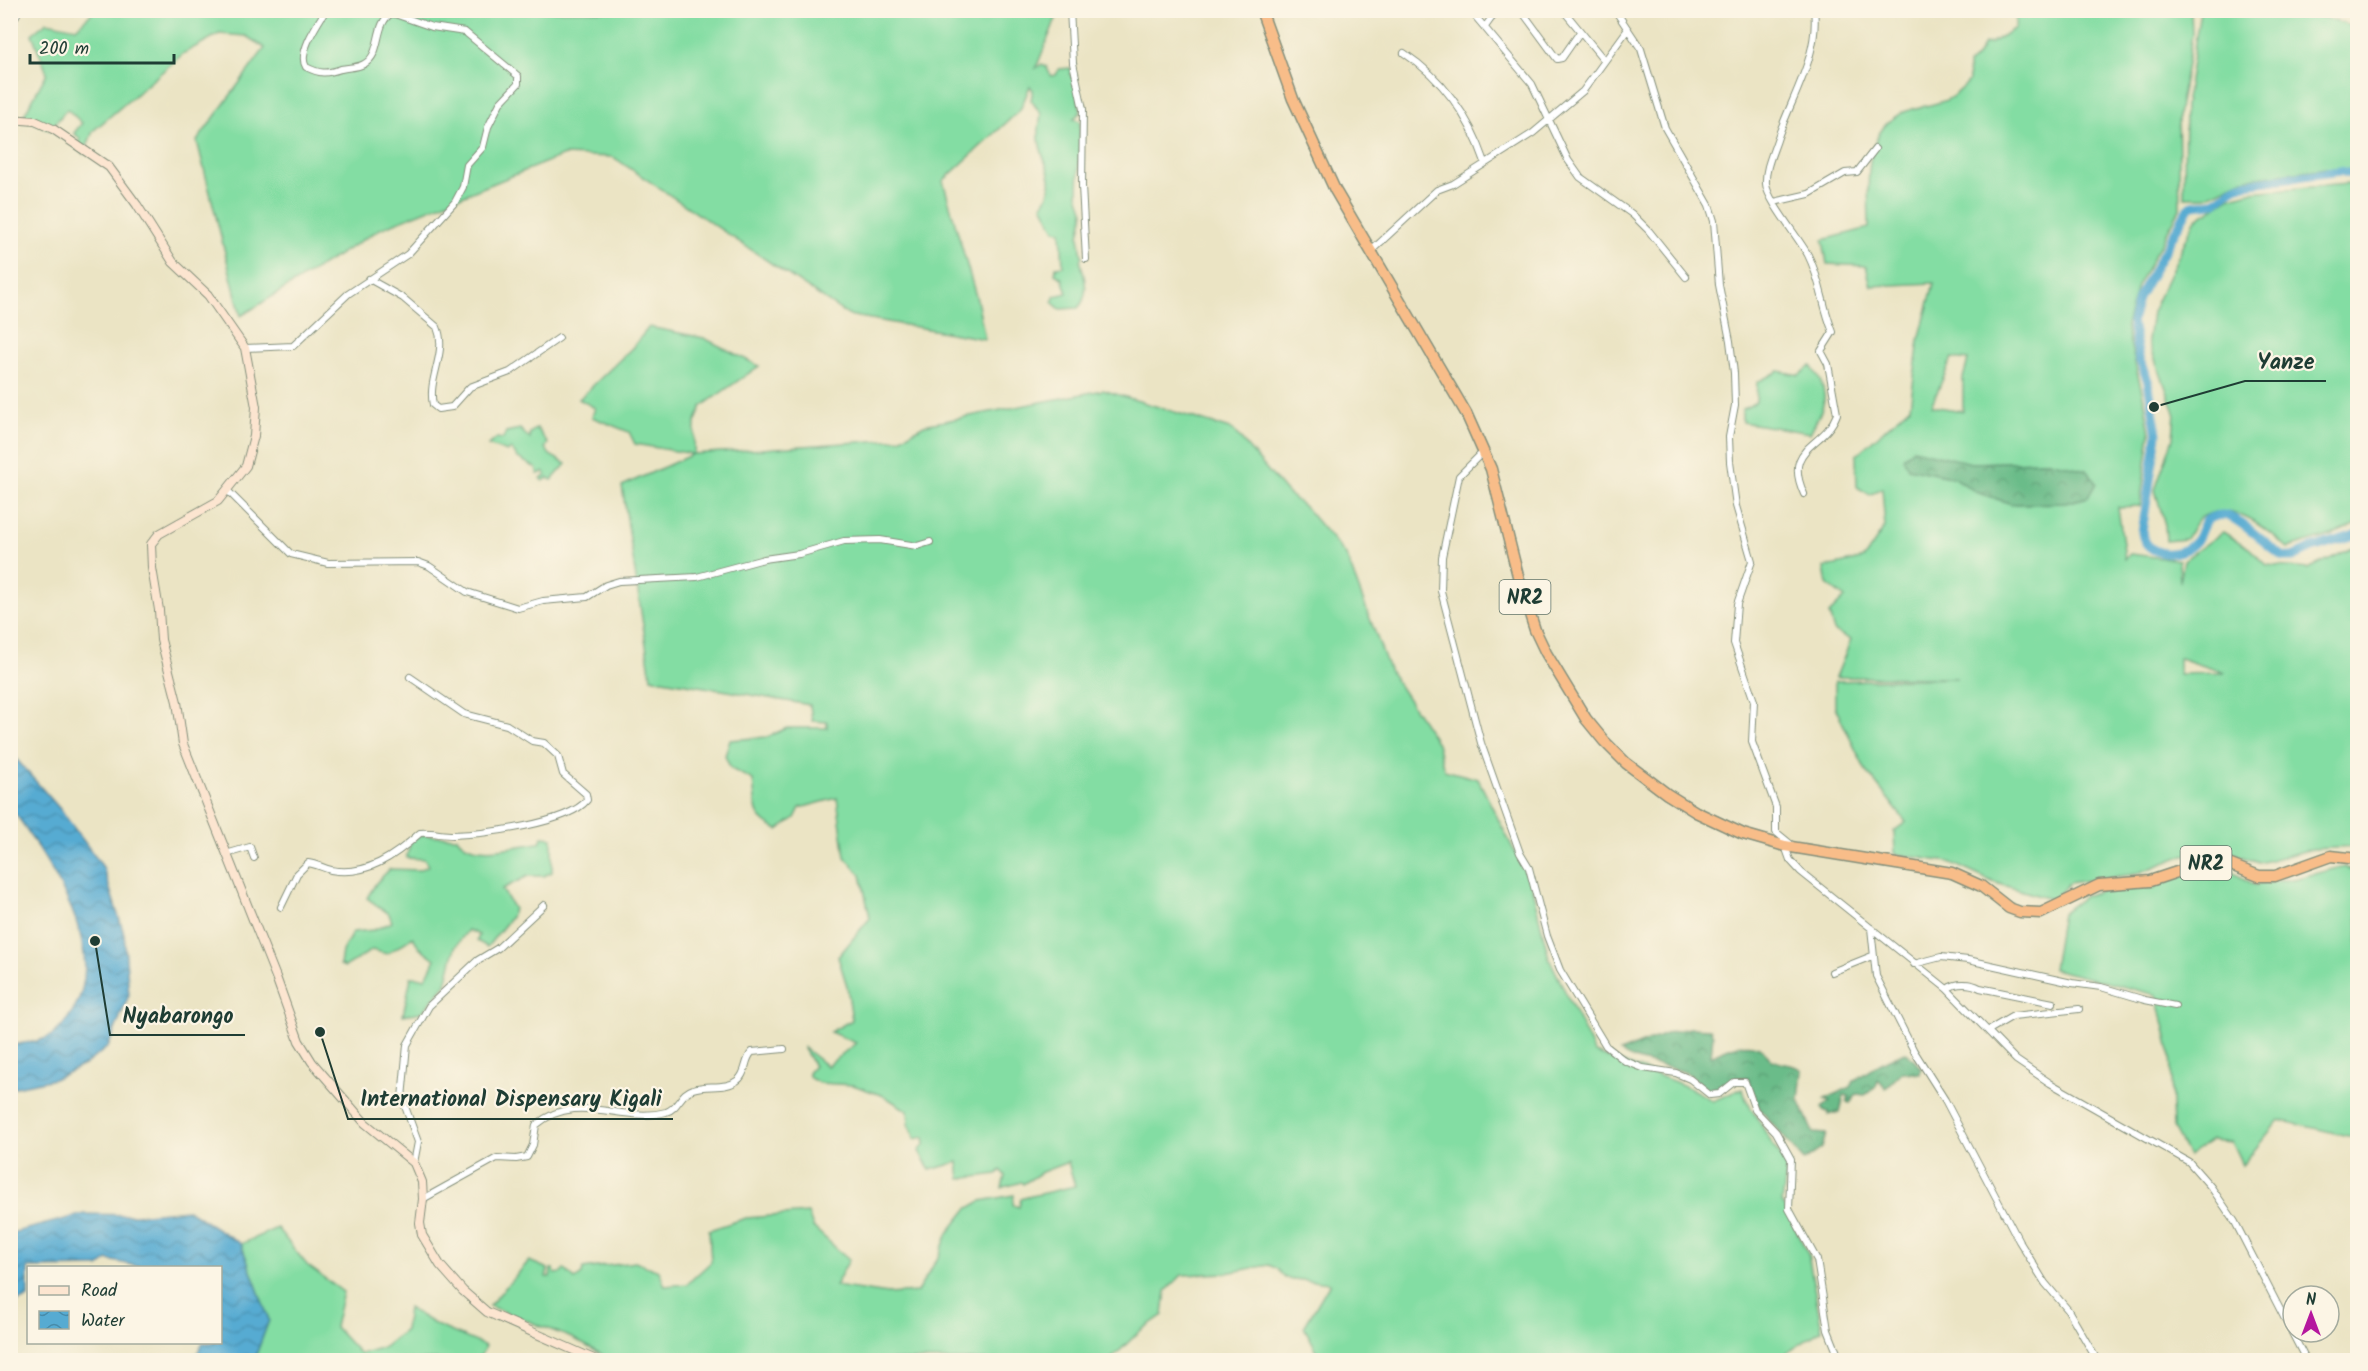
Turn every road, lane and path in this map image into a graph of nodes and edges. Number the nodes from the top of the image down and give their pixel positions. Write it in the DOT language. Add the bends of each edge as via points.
graph roads {
  1 [pos="19,10"];
  2 [pos="326,10"];
  3 [pos="1070,10"];
  4 [pos="1261,10"];
  5 [pos="1470,10"];
  6 [pos="1497,10"];
  7 [pos="1521,10"];
  8 [pos="1563,10"];
  9 [pos="1615,10"];
  10 [pos="1814,10"];
  11 [pos="11,22"];
  12 [pos="1485,27"];
  13 [pos="1628,29"];
  14 [pos="1580,32"];
  15 [pos="1404,53"];
  16 [pos="1604,60"];
  17 [pos="10,119"];
  18 [pos="1548,121"];
  19 [pos="1875,149"];
  20 [pos="1485,162"];
  21 [pos="1774,202"];
  22 [pos="1370,252"];
  23 [pos="1086,259"];
  24 [pos="1686,277"];
  25 [pos="369,279"];
  26 [pos="560,338"];
  27 [pos="245,348"];
  28 [pos="1483,452"];
  29 [pos="228,490"];
  30 [pos="1804,494"];
  31 [pos="930,542"];
  32 [pos="410,677"];
  33 [pos="1790,847"];
  34 [pos="225,855"];
  35 [pos="254,858"];
  36 [pos="2358,859"];
  37 [pos="544,905"];
  38 [pos="281,907"];
  39 [pos="1871,928"];
  40 [pos="1872,956"];
  41 [pos="1914,964"];
  42 [pos="1832,972"];
  43 [pos="1947,989"];
  44 [pos="2053,1003"];
  45 [pos="2175,1005"];
  46 [pos="2079,1009"];
  47 [pos="1989,1030"];
  48 [pos="784,1048"];
  49 [pos="414,1163"];
  50 [pos="423,1199"];
  51 [pos="596,1360"];
  52 [pos="1840,1360"];
  53 [pos="2097,1360"];
  54 [pos="2306,1360"];
  1 -- 11 [label="street"];
  2 -- 25 [label="street" via="312,31 303,58 306,68 317,72 328,74 365,64 374,54 382,24 392,13 432,27 465,32 519,79 500,103 483,147 467,165 455,202 408,254"];
  3 -- 23 [label="street" via="1072,52 1083,109"];
  4 -- 22 [label="highway, NR2" via="1311,142"];
  5 -- 12 [label="street"];
  6 -- 12 [label="street"];
  7 -- 14 [label="street" via="1557,59 1562,58"];
  8 -- 14 [label="street"];
  9 -- 13 [label="street"];
  10 -- 21 [label="street" via="1812,48 1767,168 1766,187"];
  12 -- 18 [label="street" via="1532,84"];
  13 -- 16 [label="street"];
  13 -- 33 [label="street" via="1645,59 1665,128 1712,212 1734,374 1730,462 1736,506 1752,561 1737,604 1734,643 1754,701 1752,742 1776,807 1776,832"];
  14 -- 16 [label="street"];
  15 -- 20 [label="street" via="1432,75 1459,108 1476,135"];
  16 -- 18 [label="street" via="1582,91"];
  17 -- 27 [label="main road" via="35,121 53,129 109,167 173,261 208,295"];
  18 -- 20 [label="street"];
  18 -- 24 [label="street" via="1580,177 1632,214"];
  19 -- 21 [label="street" via="1857,172 1845,173 1809,194"];
  20 -- 22 [label="street" via="1437,190"];
  21 -- 30 [label="street" via="1816,273 1833,332 1821,351 1828,364 1837,414 1800,458 1797,478"];
  22 -- 28 [label="highway, NR2" via="1452,387"];
  25 -- 26 [label="street" via="403,298 437,327 440,353 431,391 433,405 438,409 452,407 470,387 510,372"];
  25 -- 27 [label="street" via="293,346"];
  27 -- 29 [label="main road" via="256,407 254,436 246,466"];
  28 -- 33 [label="highway, NR2" via="1535,630 1586,719 1618,755 1681,803 1743,834"];
  28 -- 52 [label="street" via="1459,476 1442,557 1441,591 1481,743 1529,868 1551,949 1587,1018 1613,1053 1643,1068 1690,1079 1710,1095 1719,1094 1734,1082 1745,1082 1755,1110 1776,1132 1791,1159 1789,1209 1817,1260 1828,1330"];
  29 -- 31 [label="street" via="291,554 328,563 418,562 467,592 515,608 587,597 619,580 697,577 844,541 880,540 917,546"];
  29 -- 34 [label="main road" via="210,508 169,527 151,544 161,640 183,744"];
  32 -- 38 [label="street" via="464,714 507,725 532,741 544,743 558,756 563,774 586,794 586,800 575,810 544,823 452,835 420,833 397,854 363,868 337,870 308,863 297,874"];
  33 -- 36 [label="highway, NR2 / NR2" via="1952,873 1974,882 2009,908 2030,914 2099,885 2150,881 2207,862 2223,862 2259,876 2275,876 2331,856"];
  33 -- 39 [label="street" via="1790,860 1801,872"];
  34 -- 35 [label="street" via="250,847"];
  34 -- 49 [label="main road" via="299,1041 312,1062 365,1123"];
  37 -- 49 [label="street" via="429,1006 407,1045 402,1098 418,1142"];
  39 -- 40 [label="street"];
  39 -- 41 [label="street"];
  40 -- 42 [label="street"];
  40 -- 53 [label="street" via="1878,981 1917,1057 1945,1100 1991,1193 2034,1267 2068,1310"];
  41 -- 43 [label="street"];
  41 -- 45 [label="street" via="1941,957 1968,960"];
  43 -- 44 [label="street" via="1970,983"];
  43 -- 47 [label="street"];
  46 -- 47 [label="street" via="2013,1016"];
  47 -- 54 [label="street" via="2016,1060 2042,1078 2180,1155 2199,1172 2235,1222"];
  48 -- 50 [label="street" via="752,1052 746,1059 744,1074 735,1082 689,1090 675,1108 665,1112 587,1107 561,1111 536,1125 526,1156 497,1158"];
  49 -- 50 [label="main road" via="422,1182"];
  50 -- 51 [label="main road" via="420,1222 426,1244 478,1306"];
}
